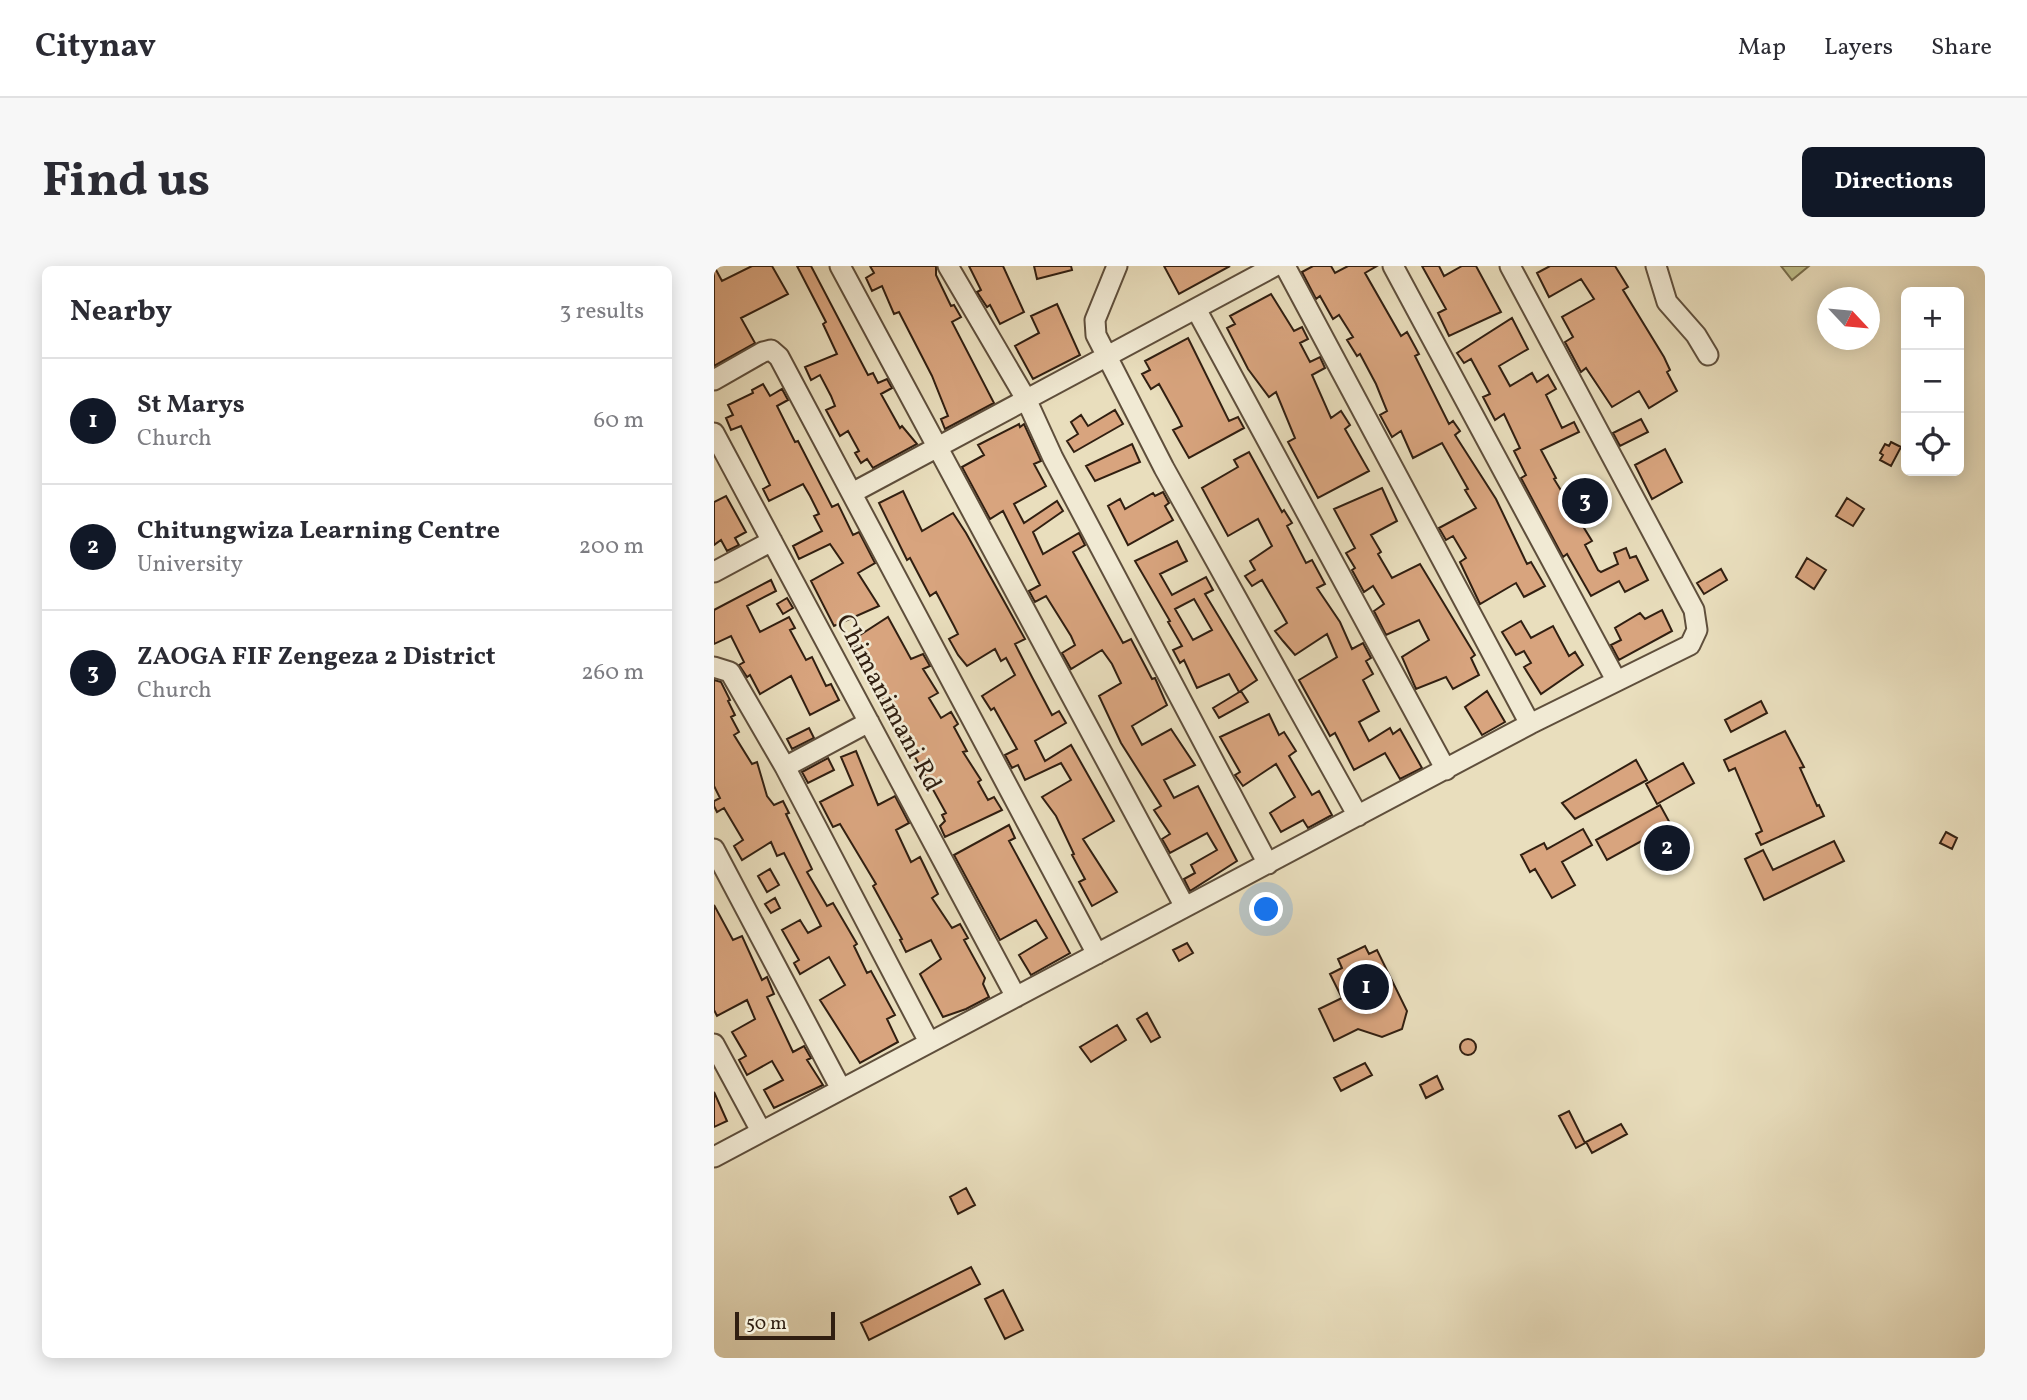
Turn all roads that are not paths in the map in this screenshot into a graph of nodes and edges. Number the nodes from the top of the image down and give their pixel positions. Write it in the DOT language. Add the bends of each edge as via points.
graph roads {
  1 [pos="840,266"];
  2 [pos="948,266"];
  3 [pos="1118,266"];
  4 [pos="1275,266"];
  5 [pos="1285,266"];
  6 [pos="1392,266"];
  7 [pos="1510,266"];
  8 [pos="1656,266"];
  9 [pos="1196,309"];
  10 [pos="1708,355"];
  11 [pos="1108,358"];
  12 [pos="714,380"];
  13 [pos="1026,399"];
  14 [pos="714,433"];
  15 [pos="939,446"];
  16 [pos="721,462"];
  17 [pos="852,494"];
  18 [pos="772,541"];
  19 [pos="714,572"];
  20 [pos="714,667"];
  21 [pos="1616,680"];
  22 [pos="869,722"];
  23 [pos="1530,724"];
  24 [pos="785,767"];
  25 [pos="1446,770"];
  26 [pos="1358,816"];
  27 [pos="714,849"];
  28 [pos="1268,864"];
  29 [pos="1185,907"];
  30 [pos="1097,954"];
  31 [pos="1016,997"];
  32 [pos="929,1042"];
  33 [pos="714,1044"];
  34 [pos="841,1089"];
  35 [pos="761,1131"];
  36 [pos="714,1157"];
  1 -- 15 [label="street"];
  2 -- 13 [label="street"];
  3 -- 11 [label="street" via="1094,328"];
  4 -- 9 [label="street"];
  5 -- 23 [label="street"];
  6 -- 21 [label="street"];
  7 -- 21 [label="street" via="1694,610 1696,630 1690,645"];
  8 -- 10 [label="street" via="1667,302"];
  9 -- 11 [label="street"];
  9 -- 25 [label="street"];
  11 -- 13 [label="street"];
  11 -- 26 [label="street" via="1164,468"];
  12 -- 17 [label="street" via="771,350 779,357"];
  13 -- 15 [label="street"];
  13 -- 28 [label="street"];
  14 -- 16 [label="street, Chimanimani Rd"];
  15 -- 17 [label="street"];
  15 -- 29 [label="street" via="967,506"];
  16 -- 18 [label="street, Chimanimani Rd"];
  17 -- 30 [label="street"];
  18 -- 19 [label="street"];
  18 -- 22 [label="street, Chimanimani Rd"];
  20 -- 24 [label="street" via="730,672"];
  21 -- 23 [label="street"];
  22 -- 24 [label="street"];
  22 -- 31 [label="street, Chimanimani Rd"];
  23 -- 25 [label="street"];
  24 -- 32 [label="street"];
  25 -- 26 [label="street"];
  26 -- 28 [label="street"];
  27 -- 34 [label="street"];
  28 -- 29 [label="street"];
  29 -- 30 [label="street"];
  30 -- 31 [label="street"];
  31 -- 32 [label="street"];
  32 -- 34 [label="street"];
  33 -- 35 [label="street"];
  34 -- 35 [label="street"];
  35 -- 36 [label="street"];
}
